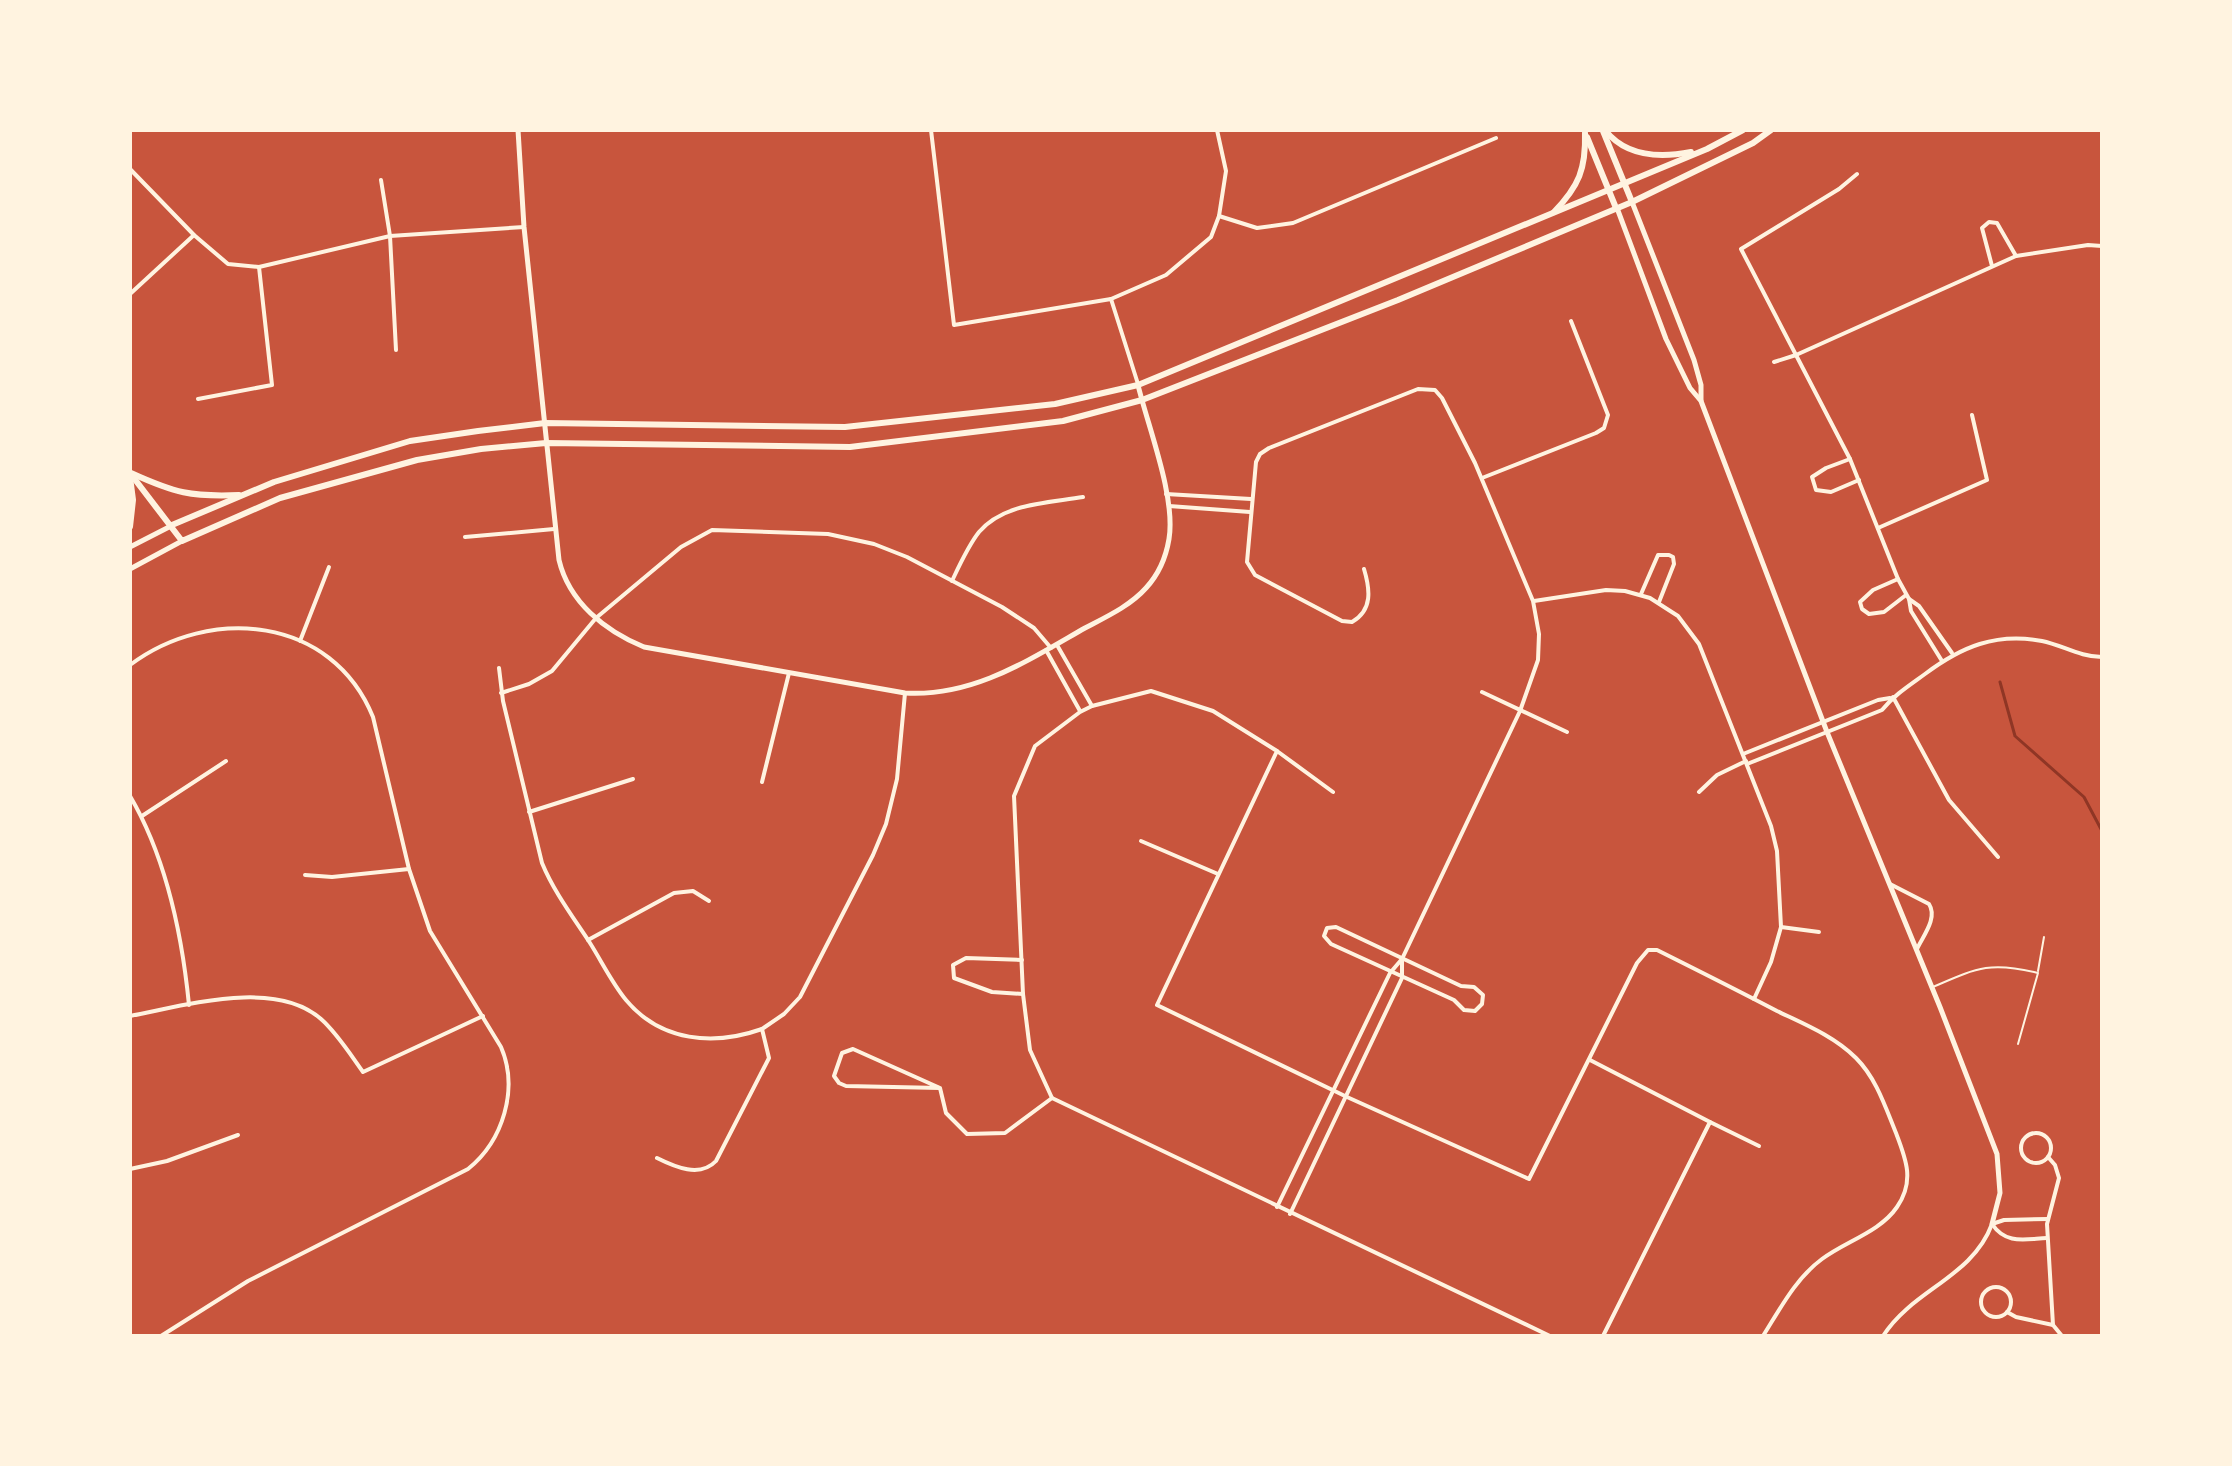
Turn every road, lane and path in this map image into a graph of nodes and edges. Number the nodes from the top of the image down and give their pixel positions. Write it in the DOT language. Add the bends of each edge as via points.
graph roads {
  1 [pos="518,130"];
  2 [pos="931,130"];
  3 [pos="1217,130"];
  4 [pos="1604,130"];
  5 [pos="1743,130"];
  6 [pos="1771,130"];
  7 [pos="1584,132"];
  8 [pos="1496,138"];
  9 [pos="1707,149"];
  10 [pos="130,169"];
  11 [pos="1857,174"];
  12 [pos="381,180"];
  13 [pos="1624,183"];
  14 [pos="1609,190"];
  15 [pos="1632,202"];
  16 [pos="1616,208"];
  17 [pos="1552,214"];
  18 [pos="1219,216"];
  19 [pos="524,227"];
  20 [pos="194,235"];
  21 [pos="390,236"];
  22 [pos="2102,246"];
  23 [pos="2016,256"];
  24 [pos="1992,266"];
  25 [pos="259,267"];
  26 [pos="130,294"];
  27 [pos="1111,299"];
  28 [pos="1571,321"];
  29 [pos="396,350"];
  30 [pos="1796,355"];
  31 [pos="1774,362"];
  32 [pos="1138,385"];
  33 [pos="198,399"];
  34 [pos="1142,400"];
  35 [pos="1701,401"];
  36 [pos="1972,415"];
  37 [pos="545,423"];
  38 [pos="546,443"];
  39 [pos="1850,459"];
  40 [pos="130,474"];
  41 [pos="1482,478"];
  42 [pos="1859,480"];
  43 [pos="1166,494"];
  44 [pos="243,495"];
  45 [pos="1083,497"];
  46 [pos="1251,499"];
  47 [pos="1169,506"];
  48 [pos="1250,512"];
  49 [pos="172,525"];
  50 [pos="130,527"];
  51 [pos="554,529"];
  52 [pos="1878,529"];
  53 [pos="465,537"];
  54 [pos="182,541"];
  55 [pos="130,547"];
  56 [pos="329,567"];
  57 [pos="130,569"];
  58 [pos="1364,569"];
  59 [pos="1898,579"];
  60 [pos="952,581"];
  61 [pos="1641,594"];
  62 [pos="1907,597"];
  63 [pos="1533,601"];
  64 [pos="1659,602"];
  65 [pos="596,618"];
  66 [pos="300,641"];
  67 [pos="1051,648"];
  68 [pos="1952,654"];
  69 [pos="2102,657"];
  70 [pos="1942,661"];
  71 [pos="130,665"];
  72 [pos="499,668"];
  73 [pos="789,673"];
  74 [pos="1482,692"];
  75 [pos="501,693"];
  76 [pos="905,693"];
  77 [pos="1893,697"];
  78 [pos="1092,706"];
  79 [pos="1520,711"];
  80 [pos="1080,712"];
  81 [pos="1823,721"];
  82 [pos="1567,732"];
  83 [pos="1827,732"];
  84 [pos="1277,751"];
  85 [pos="1743,754"];
  86 [pos="226,761"];
  87 [pos="1746,763"];
  88 [pos="633,779"];
  89 [pos="762,782"];
  90 [pos="1333,792"];
  91 [pos="1699,792"];
  92 [pos="130,796"];
  93 [pos="529,812"];
  94 [pos="142,816"];
  95 [pos="1141,841"];
  96 [pos="1998,857"];
  97 [pos="409,869"];
  98 [pos="1218,874"];
  99 [pos="305,875"];
  100 [pos="1890,884"];
  101 [pos="709,901"];
  102 [pos="1781,927"];
  103 [pos="1819,932"];
  104 [pos="2044,937"];
  105 [pos="588,940"];
  106 [pos="1917,950"];
  107 [pos="1402,959"];
  108 [pos="1022,960"];
  109 [pos="1390,973"];
  110 [pos="2038,973"];
  111 [pos="1402,978"];
  112 [pos="1932,987"];
  113 [pos="1023,994"];
  114 [pos="1754,999"];
  115 [pos="189,1005"];
  116 [pos="130,1016"];
  117 [pos="483,1016"];
  118 [pos="762,1029"];
  119 [pos="2018,1044"];
  120 [pos="1590,1060"];
  121 [pos="940,1088"];
  122 [pos="1335,1091"];
  123 [pos="1347,1097"];
  124 [pos="1052,1098"];
  125 [pos="1710,1122"];
  126 [pos="238,1135"];
  127 [pos="1759,1146"];
  128 [pos="2048,1157"];
  129 [pos="657,1158"];
  130 [pos="130,1169"];
  131 [pos="1277,1207"];
  132 [pos="1290,1214"];
  133 [pos="2048,1219"];
  134 [pos="1992,1224"];
  135 [pos="2048,1238"];
  136 [pos="2007,1312"];
  137 [pos="2053,1325"];
  138 [pos="161,1336"];
  139 [pos="1550,1336"];
  140 [pos="1603,1336"];
  141 [pos="1763,1336"];
  142 [pos="1883,1336"];
  143 [pos="2062,1336"];
  1 -- 19 [label="street"];
  2 -- 27 [label="street" via="954,325"];
  3 -- 18 [label="street" via="1226,171"];
  4 -- 9 [label="main road" via="1636,153 1668,157"];
  4 -- 13 [label="main road"];
  5 -- 9 [label="main road"];
  6 -- 15 [label="main road"];
  7 -- 14 [label="main road"];
  7 -- 17 [label="main road" via="1584,167 1570,195"];
  8 -- 18 [label="street" via="1293,223 1257,228"];
  9 -- 13 [label="main road"];
  10 -- 20 [label="street"];
  11 -- 30 [label="street" via="1741,249"];
  12 -- 21 [label="street"];
  13 -- 14 [label="main road"];
  13 -- 15 [label="main road"];
  14 -- 16 [label="main road"];
  14 -- 17 [label="main road"];
  15 -- 16 [label="main road"];
  15 -- 35 [label="street" via="1694,360"];
  16 -- 34 [label="main road"];
  16 -- 35 [label="street" via="1666,339"];
  17 -- 32 [label="main road"];
  18 -- 27 [label="street" via="1211,237 1166,275"];
  19 -- 21 [label="street"];
  19 -- 37 [label="street"];
  20 -- 25 [label="street" via="228,264"];
  20 -- 26 [label="street"];
  21 -- 25 [label="street"];
  21 -- 29 [label="street"];
  22 -- 23 [label="street"];
  23 -- 24 [label="street"];
  23 -- 24 [label="street" via="1997,223 1989,222 1982,228"];
  24 -- 30 [label="street"];
  25 -- 33 [label="street" via="272,385"];
  27 -- 32 [label="street"];
  28 -- 41 [label="street" via="1608,415 1604,428"];
  30 -- 31 [label="street"];
  30 -- 39 [label="street"];
  32 -- 34 [label="street"];
  32 -- 37 [label="main road" via="1055,404 845,427"];
  34 -- 38 [label="main road" via="1063,421 850,447"];
  34 -- 43 [label="street"];
  35 -- 81 [label="street"];
  36 -- 52 [label="street" via="1987,480"];
  37 -- 38 [label="street"];
  37 -- 44 [label="main road" via="410,441"];
  38 -- 51 [label="street"];
  38 -- 54 [label="main road" via="417,460 280,498"];
  39 -- 42 [label="street"];
  39 -- 42 [label="street" via="1812,477 1816,490 1831,492"];
  40 -- 44 [label="main road" via="182,494"];
  40 -- 49 [label="main road"];
  40 -- 50 [label="main road"];
  41 -- 46 [label="street" via="1442,398 1424,388 1265,450 1254,469"];
  41 -- 63 [label="street"];
  42 -- 52 [label="street"];
  43 -- 46 [label="street"];
  43 -- 47 [label="street"];
  44 -- 49 [label="main road"];
  45 -- 60 [label="street" via="997,517 977,534"];
  46 -- 48 [label="street"];
  47 -- 48 [label="street"];
  47 -- 67 [label="street" via="1169,542 1148,586 1123,607"];
  48 -- 58 [label="street" via="1251,572 1342,621 1356,621 1369,599"];
  49 -- 54 [label="main road"];
  49 -- 55 [label="street"];
  51 -- 53 [label="street"];
  51 -- 65 [label="street" via="568,586"];
  52 -- 59 [label="street"];
  54 -- 57 [label="street"];
  56 -- 66 [label="street"];
  59 -- 62 [label="street"];
  59 -- 62 [label="street" via="1865,596 1862,609 1869,614 1884,612"];
  60 -- 65 [label="street" via="858,540 818,533 712,530 689,540"];
  60 -- 67 [label="street" via="1014,613"];
  61 -- 63 [label="street" via="1606,590"];
  61 -- 64 [label="street"];
  61 -- 64 [label="street" via="1658,555 1669,555 1674,564"];
  62 -- 68 [label="street"];
  62 -- 70 [label="street"];
  63 -- 79 [label="street" via="1538,660"];
  64 -- 85 [label="street" via="1694,634"];
  65 -- 73 [label="street" via="644,647"];
  65 -- 75 [label="street" via="552,671"];
  66 -- 71 [label="street" via="249,628 208,629 170,640"];
  66 -- 97 [label="street" via="341,667 368,706"];
  67 -- 76 [label="street" via="968,688"];
  67 -- 78 [label="street"];
  67 -- 80 [label="street"];
  68 -- 69 [label="street" via="1984,641 2020,638"];
  68 -- 70 [label="street"];
  70 -- 77 [label="street"];
  72 -- 75 [label="street"];
  73 -- 76 [label="street"];
  73 -- 89 [label="street"];
  74 -- 79 [label="street"];
  75 -- 93 [label="street"];
  76 -- 118 [label="street" via="897,779 880,840 800,997"];
  77 -- 81 [label="street"];
  77 -- 83 [label="street" via="1882,710"];
  77 -- 96 [label="street" via="1949,800"];
  78 -- 80 [label="street"];
  78 -- 84 [label="street" via="1151,691 1213,711"];
  79 -- 82 [label="street"];
  79 -- 107 [label="street"];
  80 -- 108 [label="street" via="1035,746 1014,796"];
  81 -- 83 [label="street"];
  81 -- 85 [label="street"];
  83 -- 87 [label="street"];
  83 -- 100 [label="street"];
  84 -- 90 [label="street"];
  84 -- 98 [label="street"];
  85 -- 87 [label="street"];
  86 -- 94 [label="street"];
  87 -- 91 [label="street" via="1717,775"];
  87 -- 102 [label="street" via="1775,839"];
  88 -- 93 [label="street"];
  92 -- 94 [label="street"];
  93 -- 105 [label="street" via="547,874"];
  94 -- 115 [label="street" via="170,892"];
  95 -- 98 [label="street"];
  97 -- 99 [label="street"];
  97 -- 117 [label="street" via="430,931"];
  98 -- 122 [label="street" via="1157,1005"];
  100 -- 106 [label="street"];
  100 -- 106 [label="street" via="1933,910"];
  101 -- 105 [label="street" via="693,891 674,893"];
  102 -- 103 [label="street"];
  102 -- 114 [label="street"];
  104 -- 110 [label="lane"];
  105 -- 118 [label="street" via="628,1002 667,1030 719,1040"];
  106 -- 112 [label="street"];
  107 -- 109 [label="street"];
  107 -- 109 [label="street" via="1336,927 1327,928 1324,936 1331,944"];
  107 -- 111 [label="street"];
  107 -- 111 [label="street" via="1474,987 1483,995 1482,1004 1475,1011 1464,1010 1454,1000"];
  108 -- 113 [label="street"];
  108 -- 113 [label="street" via="966,958 953,965 954,978 992,992"];
  109 -- 111 [label="street"];
  109 -- 122 [label="street"];
  110 -- 112 [label="lane" via="1980,967"];
  110 -- 119 [label="lane"];
  111 -- 123 [label="street"];
  112 -- 134 [label="street" via="1997,1154 2000,1193"];
  113 -- 124 [label="street" via="1030,1050"];
  114 -- 120 [label="street" via="1648,950"];
  114 -- 141 [label="street" via="1821,1033 1857,1059 1882,1097 1908,1167 1905,1193 1895,1210 1811,1268"];
  115 -- 116 [label="street"];
  115 -- 117 [label="street" via="260,997 293,1003 322,1020 363,1072"];
  117 -- 138 [label="street" via="507,1070 505,1108 483,1156 460,1174 248,1281"];
  118 -- 129 [label="street" via="769,1058 716,1161 697,1170"];
  120 -- 123 [label="street" via="1529,1179"];
  120 -- 125 [label="street"];
  121 -- 121 [label="street" via="853,1049 842,1053 834,1076 846,1086"];
  121 -- 124 [label="street" via="946,1113 967,1134 1005,1133"];
  122 -- 123 [label="street"];
  122 -- 131 [label="street"];
  123 -- 132 [label="street"];
  124 -- 131 [label="street"];
  125 -- 127 [label="street"];
  125 -- 140 [label="street"];
  126 -- 130 [label="street"];
  128 -- 128 [label="street" via="2051,1145 2046,1136 2032,1133 2024,1138 2021,1153 2028,1161"];
  128 -- 133 [label="street" via="2059,1178"];
  131 -- 132 [label="street"];
  132 -- 139 [label="street"];
  133 -- 134 [label="street"];
  133 -- 135 [label="street"];
  134 -- 135 [label="street" via="2006,1238"];
  134 -- 142 [label="street" via="1969,1262 1903,1312"];
  135 -- 137 [label="street"];
  136 -- 136 [label="street" via="2011,1302 2005,1289 1986,1290 1980,1302 1986,1314 1998,1317"];
  136 -- 137 [label="street"];
  137 -- 143 [label="street"];
}
